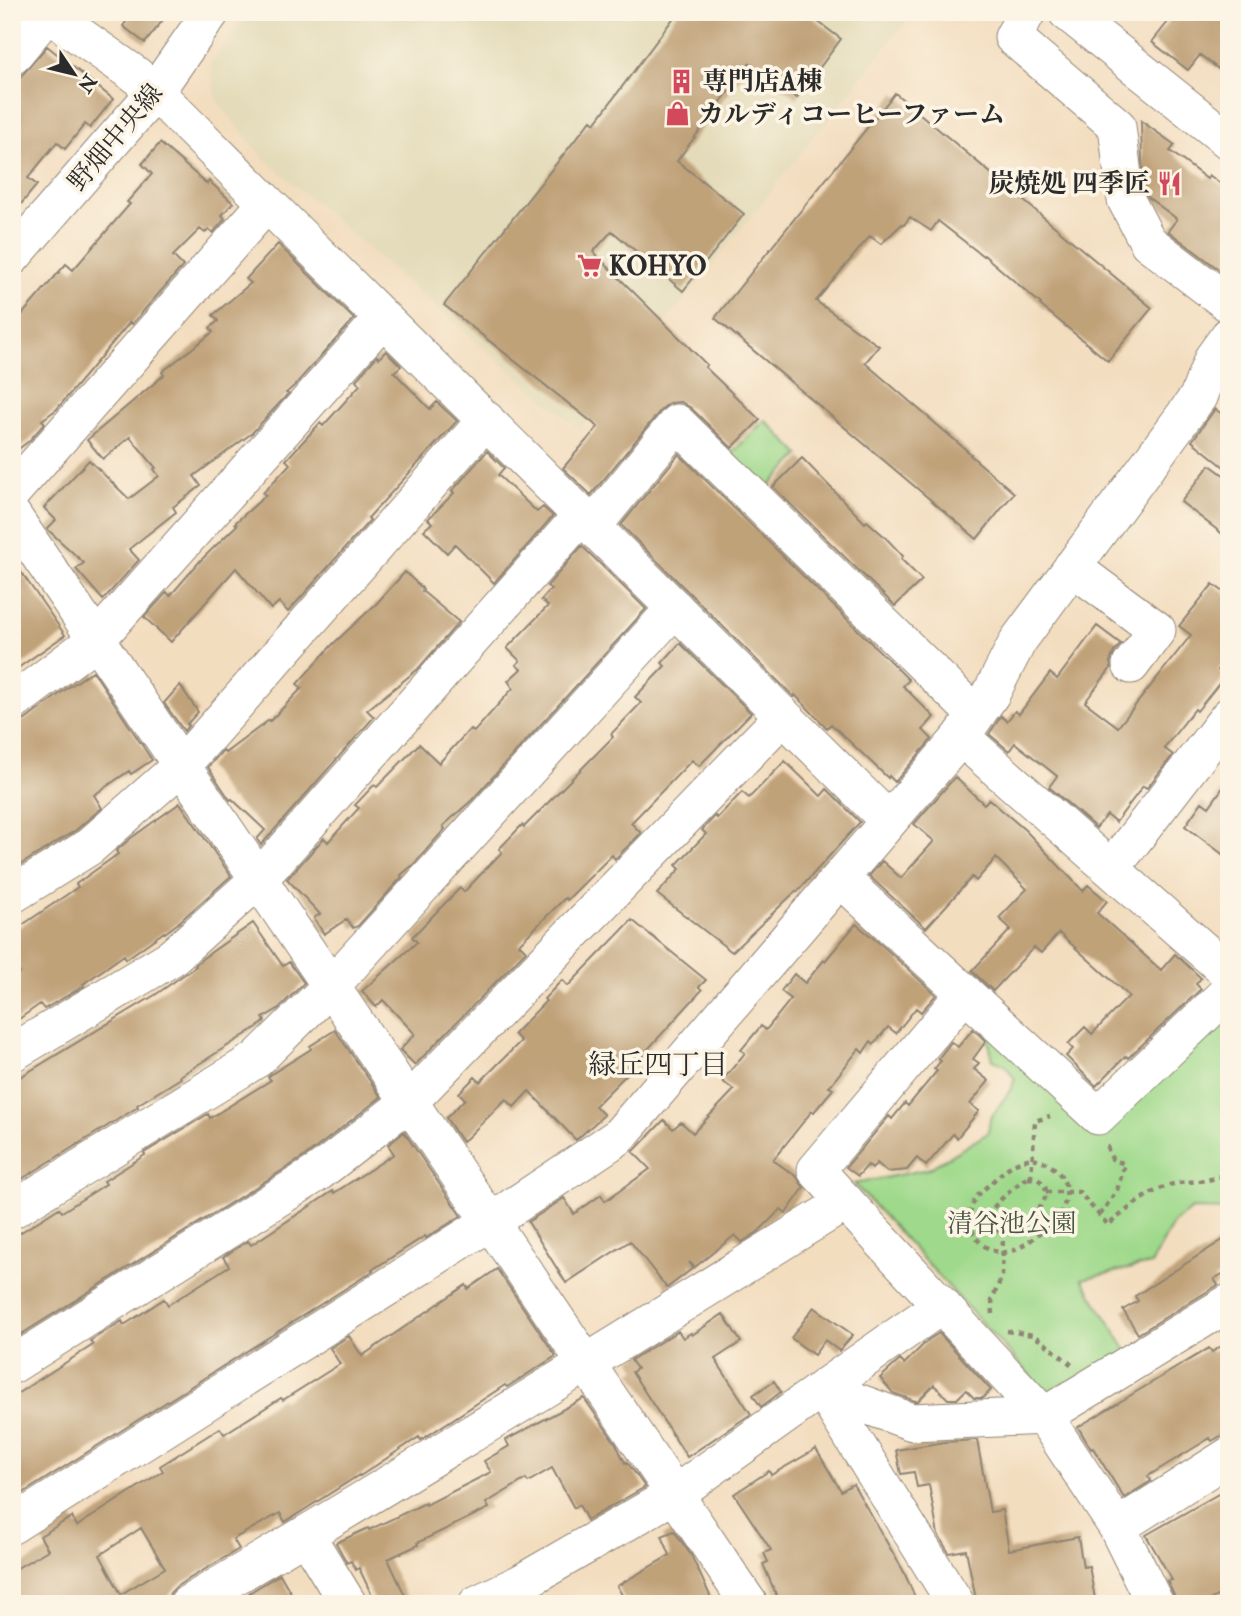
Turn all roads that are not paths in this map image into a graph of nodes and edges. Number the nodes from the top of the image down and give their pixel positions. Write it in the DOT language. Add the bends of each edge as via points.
graph roads {
  1 [pos="211,12"];
  2 [pos="1027,12"];
  3 [pos="1067,12"];
  4 [pos="47,13"];
  5 [pos="12,56"];
  6 [pos="155,92"];
  7 [pos="1229,141"];
  8 [pos="267,203"];
  9 [pos="12,257"];
  10 [pos="1229,304"];
  11 [pos="383,318"];
  12 [pos="1229,337"];
  13 [pos="486,420"];
  14 [pos="12,492"];
  15 [pos="12,515"];
  16 [pos="587,521"];
  17 [pos="1072,567"];
  18 [pos="675,608"];
  19 [pos="97,639"];
  20 [pos="1131,664"];
  21 [pos="12,703"];
  22 [pos="783,716"];
  23 [pos="1229,716"];
  24 [pos="968,726"];
  25 [pos="182,765"];
  26 [pos="889,821"];
  27 [pos="1111,869"];
  28 [pos="839,878"];
  29 [pos="259,879"];
  30 [pos="12,895"];
  31 [pos="1229,973"];
  32 [pos="331,986"];
  33 [pos="1229,991"];
  34 [pos="965,993"];
  35 [pos="12,1053"];
  36 [pos="409,1102"];
  37 [pos="846,1202"];
  38 [pos="12,1210"];
  39 [pos="490,1222"];
  40 [pos="1229,1303"];
  41 [pos="942,1305"];
  42 [pos="586,1363"];
  43 [pos="12,1365"];
  44 [pos="822,1389"];
  45 [pos="1044,1416"];
  46 [pos="1229,1456"];
  47 [pos="675,1494"];
  48 [pos="12,1525"];
  49 [pos="1117,1527"];
  50 [pos="306,1535"];
  51 [pos="526,1593"];
  52 [pos="188,1604"];
  53 [pos="348,1604"];
  54 [pos="477,1604"];
  55 [pos="749,1604"];
  56 [pos="956,1604"];
  57 [pos="1155,1604"];
  1 -- 6 [label="street, 野畑中央線"];
  2 -- 10 [label="street" via="1013,37 1117,126 1126,200 1148,242"];
  3 -- 7 [label="street"];
  4 -- 5 [label="street"];
  4 -- 6 [label="street"];
  6 -- 8 [label="street"];
  6 -- 9 [label="street, 野畑中央線"];
  8 -- 11 [label="street"];
  8 -- 14 [label="street"];
  11 -- 13 [label="street"];
  11 -- 19 [label="street"];
  12 -- 17 [label="street" via="1213,358 1198,397"];
  13 -- 16 [label="street"];
  13 -- 25 [label="street"];
  15 -- 19 [label="street"];
  16 -- 18 [label="street"];
  16 -- 24 [label="street" via="677,423"];
  16 -- 29 [label="street"];
  17 -- 20 [label="street" via="1157,630"];
  17 -- 24 [label="street" via="1017,641"];
  18 -- 22 [label="street"];
  18 -- 32 [label="street"];
  19 -- 21 [label="street"];
  19 -- 25 [label="street"];
  22 -- 26 [label="street"];
  22 -- 36 [label="street"];
  23 -- 27 [label="street"];
  24 -- 26 [label="street"];
  24 -- 27 [label="street"];
  25 -- 29 [label="street"];
  25 -- 30 [label="street" via="89,847"];
  26 -- 28 [label="street"];
  27 -- 31 [label="street"];
  28 -- 34 [label="street"];
  28 -- 39 [label="street" via="618,1137"];
  29 -- 32 [label="street"];
  29 -- 35 [label="street" via="171,958"];
  32 -- 36 [label="street"];
  32 -- 38 [label="street" via="257,1059"];
  33 -- 34 [label="street" via="1098,1116"];
  34 -- 37 [label="street" via="816,1170"];
  36 -- 39 [label="street"];
  36 -- 43 [label="street" via="319,1172"];
  37 -- 41 [label="street"];
  37 -- 42 [label="street"];
  39 -- 42 [label="street"];
  39 -- 48 [label="street"];
  40 -- 45 [label="street"];
  41 -- 44 [label="street"];
  41 -- 45 [label="street"];
  42 -- 47 [label="street"];
  42 -- 50 [label="street"];
  44 -- 45 [label="street" via="912,1422"];
  44 -- 47 [label="street"];
  44 -- 56 [label="street"];
  45 -- 49 [label="street"];
  46 -- 49 [label="street"];
  47 -- 51 [label="street"];
  47 -- 55 [label="street"];
  49 -- 57 [label="street"];
  50 -- 52 [label="street"];
  50 -- 53 [label="street"];
  51 -- 54 [label="street"];
}
